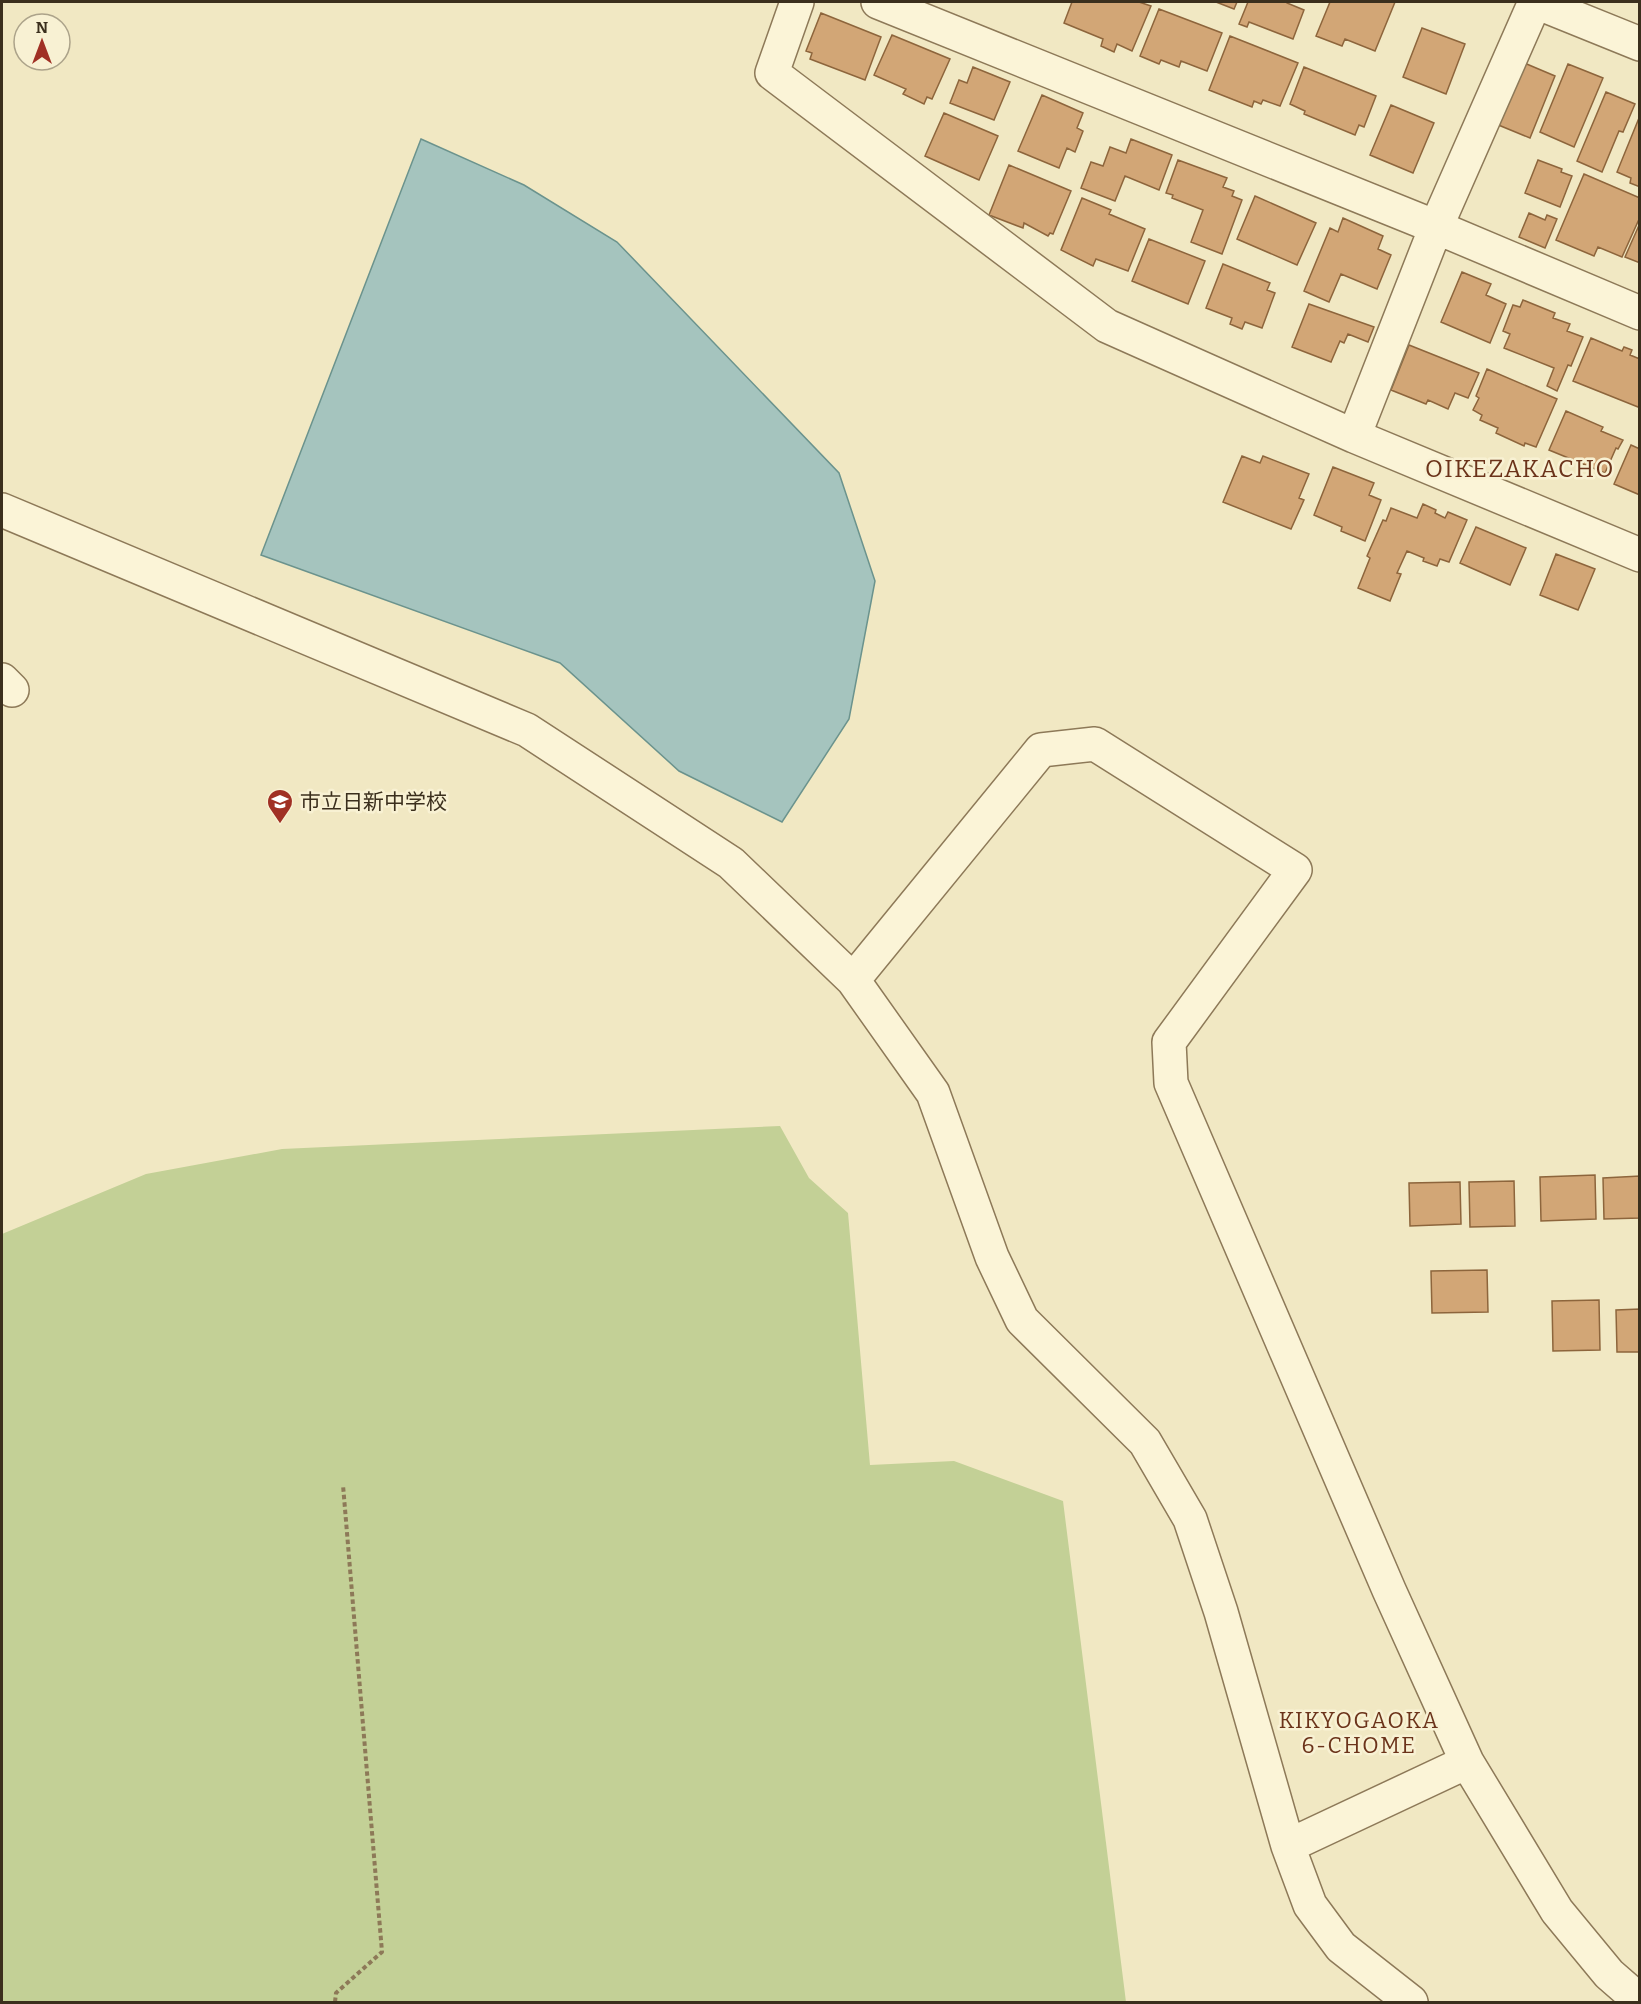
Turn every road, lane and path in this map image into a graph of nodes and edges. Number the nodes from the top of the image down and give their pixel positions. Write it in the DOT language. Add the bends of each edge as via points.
graph roads {
  1 [pos="797,2"];
  2 [pos="878,2"];
  3 [pos="1535,2"];
  4 [pos="1640,44"];
  5 [pos="1436,227"];
  6 [pos="1640,313"];
  7 [pos="1354,436"];
  8 [pos="2,510"];
  9 [pos="1640,555"];
  10 [pos="853,980"];
  11 [pos="343,1485"];
  12 [pos="1467,1762"];
  13 [pos="1288,1845"];
  14 [pos="1640,2001"];
  15 [pos="335,2002"];
  16 [pos="1412,2002"];
  1 -- 7 [label="street" via="772,73 1107,326"];
  2 -- 5 [label="street"];
  3 -- 4 [label="street"];
  3 -- 5 [label="street"];
  5 -- 6 [label="street"];
  5 -- 7 [label="street"];
  7 -- 9 [label="street"];
  8 -- 10 [label="street" via="527,730 731,863"];
  10 -- 12 [label="street" via="1041,750 1095,744 1295,870 1169,1042 1171,1083"];
  10 -- 13 [label="street" via="933,1093 992,1257 1022,1320 1145,1442 1190,1520 1221,1612"];
  11 -- 15 [label="path" via="382,1952 336,1993"];
  12 -- 13 [label="street"];
  12 -- 14 [label="street" via="1557,1911 1609,1974"];
  13 -- 16 [label="street" via="1310,1905 1341,1947"];
}
